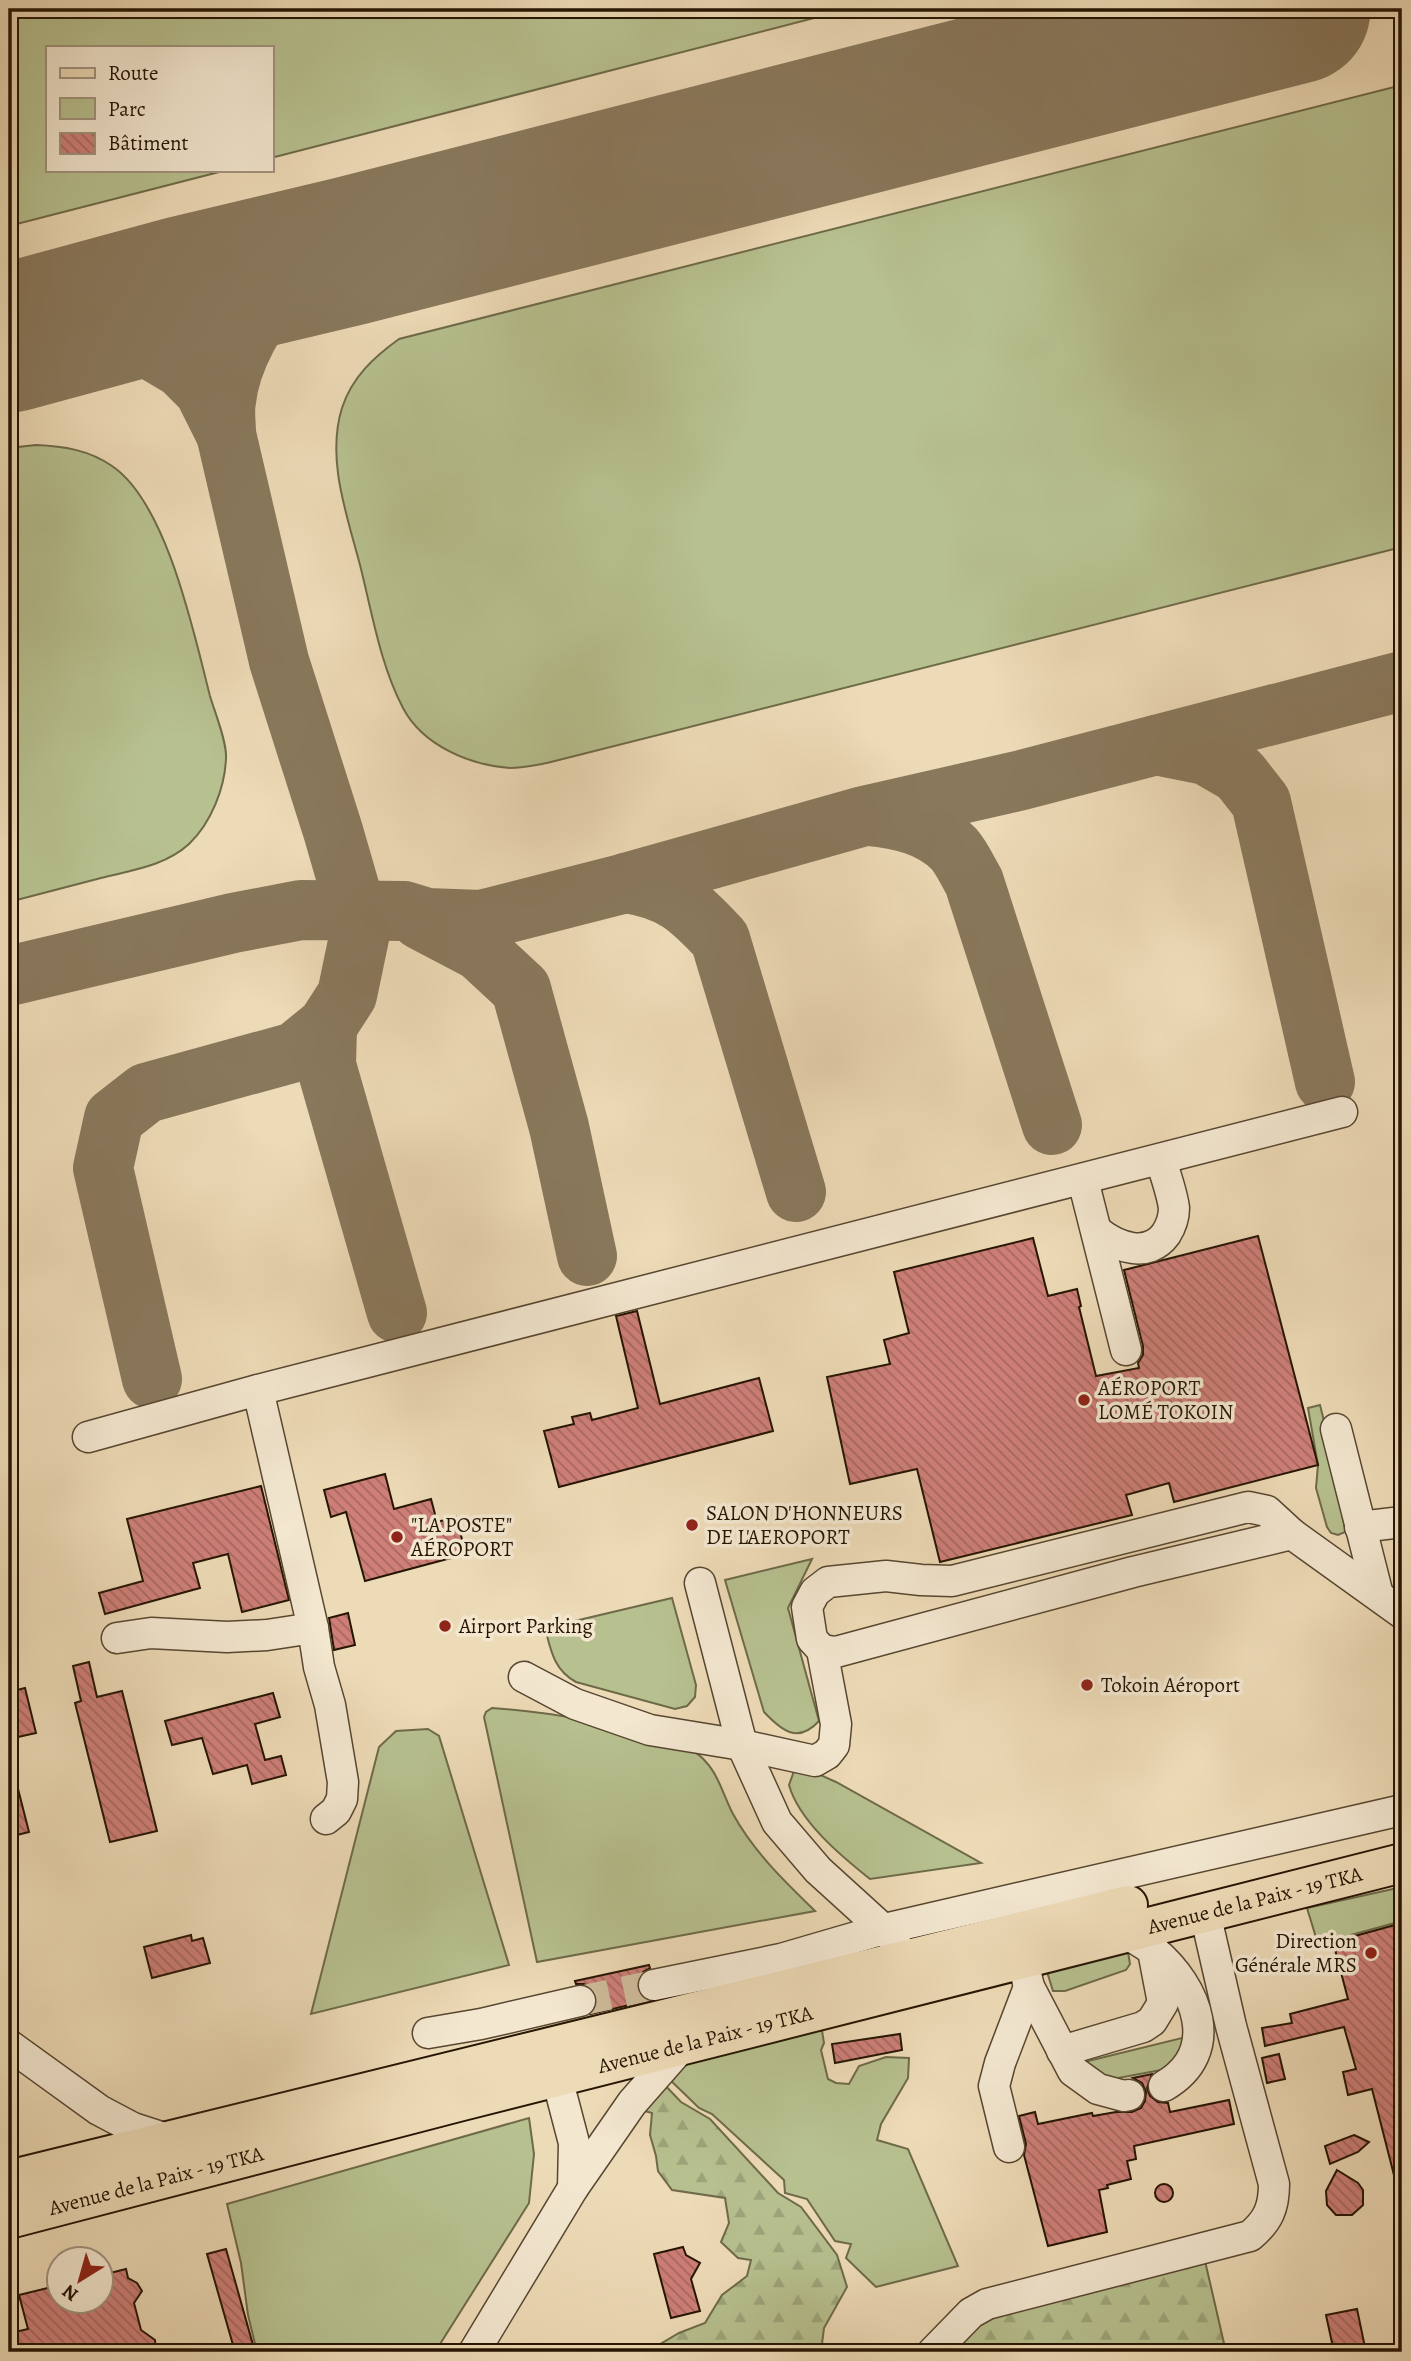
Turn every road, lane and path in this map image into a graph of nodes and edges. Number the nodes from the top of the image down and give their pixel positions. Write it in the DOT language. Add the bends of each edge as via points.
graph roads {
  1 [pos="1342,1112"];
  2 [pos="1161,1159"];
  3 [pos="1083,1180"];
  4 [pos="1097,1232"];
  5 [pos="1126,1350"];
  6 [pos="258,1390"];
  7 [pos="1336,1429"];
  8 [pos="88,1437"];
  9 [pos="1402,1521"];
  10 [pos="1360,1527"];
  11 [pos="1292,1534"];
  12 [pos="700,1583"];
  13 [pos="1378,1595"];
  14 [pos="1402,1613"];
  15 [pos="313,1628"];
  16 [pos="117,1638"];
  17 [pos="822,1650"];
  18 [pos="524,1677"];
  19 [pos="742,1745"];
  20 [pos="1402,1810"];
  21 [pos="326,1819"];
  22 [pos="1402,1839"];
  23 [pos="1402,1863"];
  24 [pos="1205,1913"];
  25 [pos="884,1929"];
  26 [pos="1139,1942"];
  27 [pos="912,1958"];
  28 [pos="1022,1960"];
  29 [pos="654,1985"];
  30 [pos="580,2001"];
  31 [pos="428,2033"];
  32 [pos="9,2045"];
  33 [pos="682,2046"];
  34 [pos="1062,2050"];
  35 [pos="557,2078"];
  36 [pos="1164,2086"];
  37 [pos="1129,2095"];
  38 [pos="170,2140"];
  39 [pos="1009,2147"];
  40 [pos="9,2180"];
  41 [pos="573,2188"];
  42 [pos="9,2219"];
  43 [pos="474,2352"];
  44 [pos="933,2352"];
  1 -- 2 [label="street"];
  2 -- 3 [label="street"];
  2 -- 4 [label="street" via="1174,1208 1172,1225 1161,1240 1149,1248 1131,1249"];
  3 -- 4 [label="street"];
  3 -- 6 [label="street"];
  4 -- 5 [label="street"];
  6 -- 8 [label="street"];
  6 -- 15 [label="street"];
  7 -- 10 [label="street"];
  9 -- 10 [label="street"];
  10 -- 13 [label="street"];
  11 -- 13 [label="street"];
  11 -- 17 [label="street" via="836,1652"];
  11 -- 17 [label="street" via="1267,1511 1248,1507 953,1581 886,1576 828,1582 815,1592 807,1607 812,1639"];
  12 -- 19 [label="street"];
  13 -- 14 [label="street"];
  15 -- 16 [label="street" via="267,1635 151,1633"];
  15 -- 21 [label="street" via="343,1782 342,1799"];
  17 -- 19 [label="street" via="836,1724 834,1745 827,1754 815,1761"];
  18 -- 19 [label="street" via="575,1704 650,1730"];
  19 -- 25 [label="street" via="777,1822 818,1870"];
  20 -- 25 [label="street"];
  22 -- 28 [label="main road"];
  23 -- 24 [label="main road, Avenue de la Paix - 19 TKA"];
  24 -- 26 [label="main road, Avenue de la Paix - 19 TKA"];
  24 -- 44 [label="street" via="1274,2184 1270,2214 1250,2236 987,2304 971,2313"];
  25 -- 27 [label="street"];
  25 -- 29 [label="street" via="781,1959"];
  26 -- 28 [label="main road, Avenue de la Paix - 19 TKA"];
  26 -- 34 [label="street" via="1163,2003 1152,2021"];
  26 -- 36 [label="street" via="1179,1978 1194,2003 1199,2031 1194,2059 1180,2077"];
  27 -- 28 [label="main road, Avenue de la Paix - 19 TKA"];
  27 -- 38 [label="main road, Avenue de la Paix - 19 TKA"];
  28 -- 33 [label="main road, Avenue de la Paix - 19 TKA"];
  28 -- 34 [label="street"];
  28 -- 39 [label="street" via="994,2087"];
  30 -- 31 [label="street"];
  32 -- 38 [label="street" via="99,2110"];
  33 -- 35 [label="main road, Avenue de la Paix - 19 TKA"];
  33 -- 41 [label="street" via="632,2103"];
  34 -- 37 [label="street" via="1073,2071 1098,2089"];
  35 -- 41 [label="street" via="574,2143"];
  35 -- 42 [label="main road, Avenue de la Paix - 19 TKA"];
  38 -- 40 [label="main road, Avenue de la Paix - 19 TKA"];
  41 -- 43 [label="street"];
}
